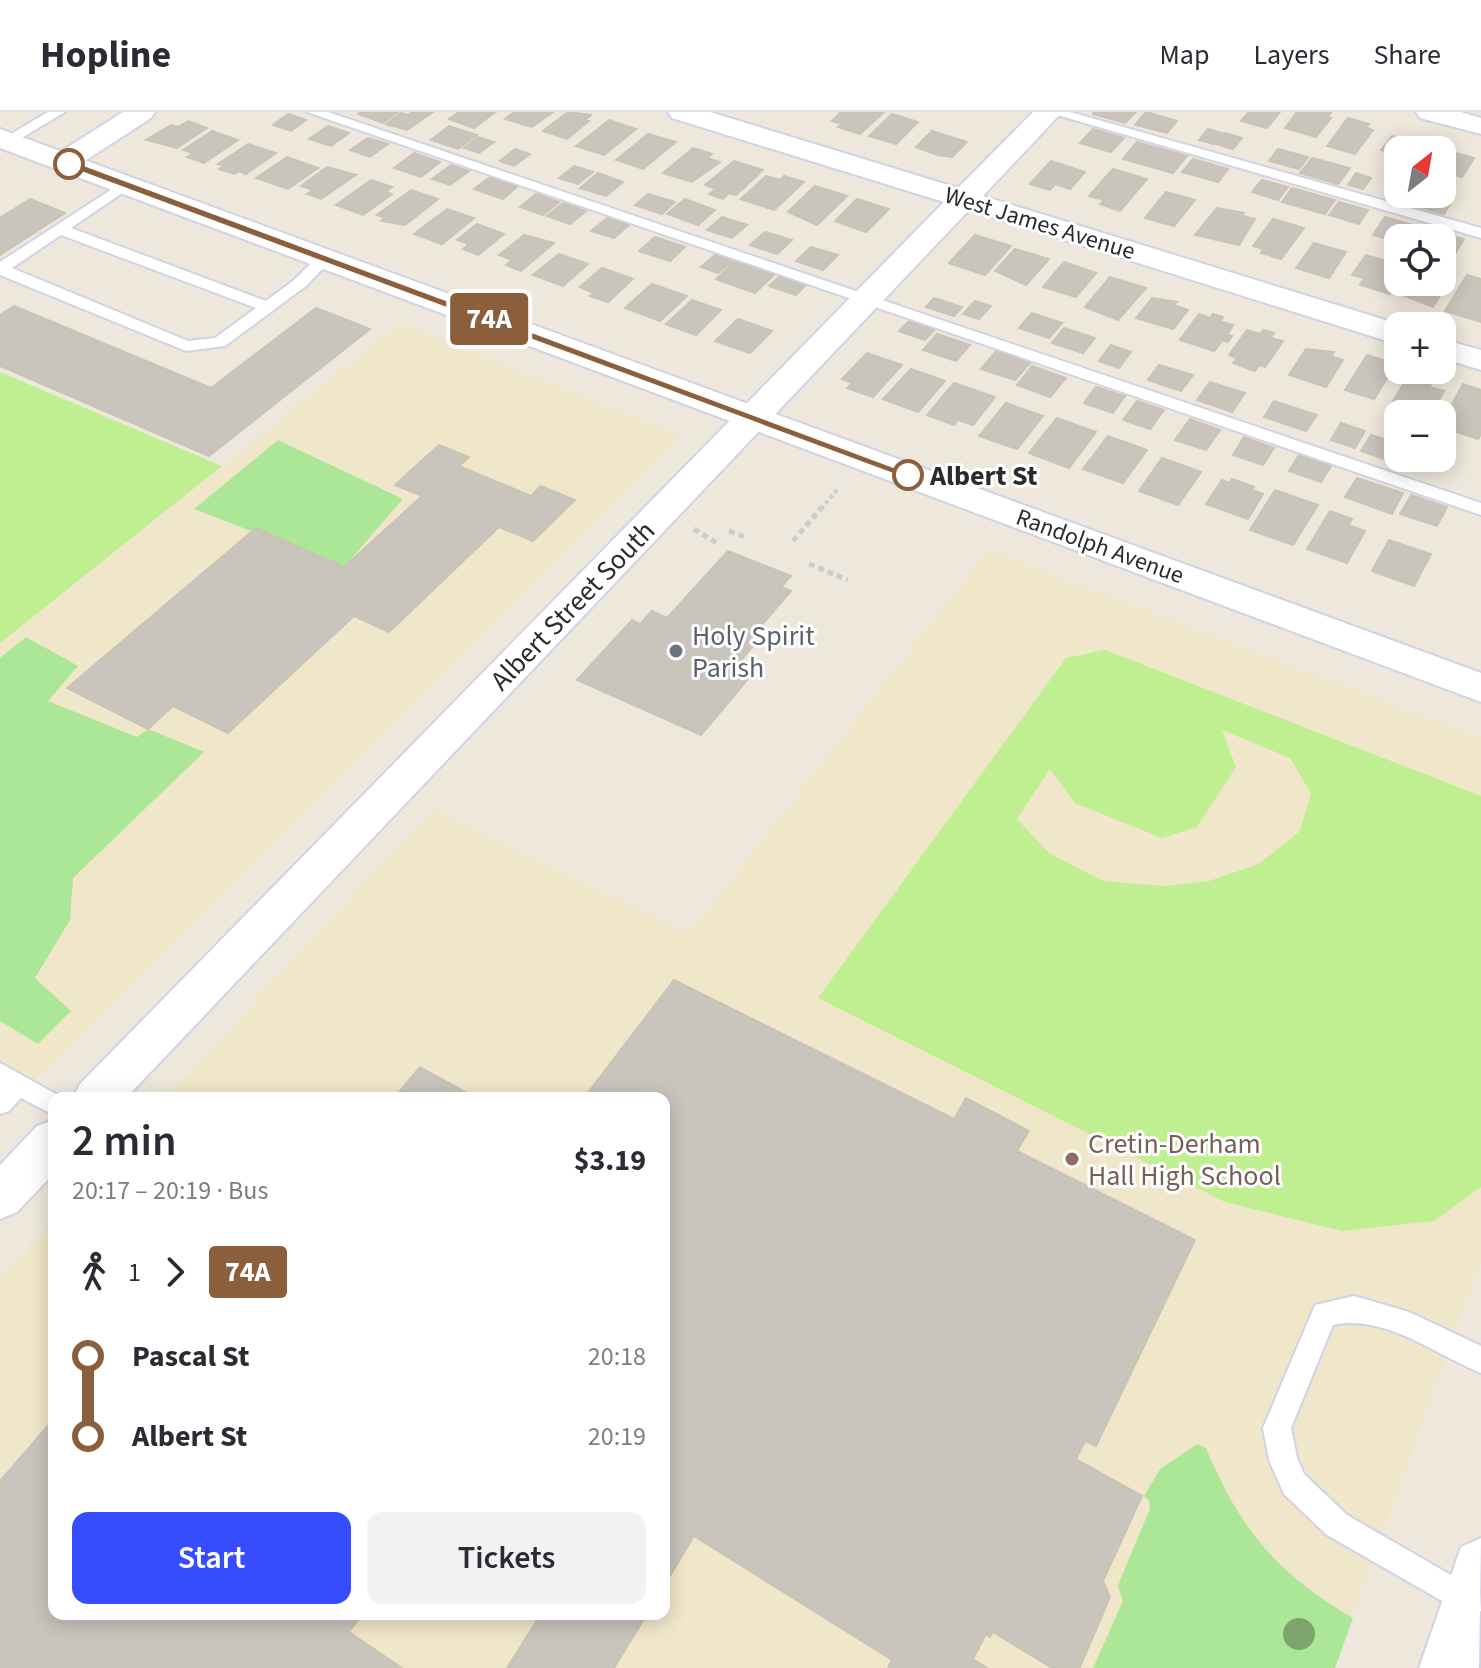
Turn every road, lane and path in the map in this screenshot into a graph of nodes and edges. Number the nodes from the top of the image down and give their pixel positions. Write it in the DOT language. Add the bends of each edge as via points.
graph roads {
  1 [pos="58,112"];
  2 [pos="141,112"];
  3 [pos="314,112"];
  4 [pos="682,112"];
  5 [pos="1051,112"];
  6 [pos="1430,112"];
  7 [pos="1481,126"];
  8 [pos="4,139"];
  9 [pos="64,162"];
  10 [pos="126,184"];
  11 [pos="963,199"];
  12 [pos="60,229"];
  13 [pos="1481,233"];
  14 [pos="325,258"];
  15 [pos="0,269"];
  16 [pos="866,299"];
  17 [pos="267,307"];
  18 [pos="1384,330"];
  19 [pos="1456,352"];
  20 [pos="1481,360"];
  21 [pos="752,418"];
  22 [pos="838,489"];
  23 [pos="1481,509"];
  24 [pos="694,528"];
  25 [pos="729,531"];
  26 [pos="748,538"];
  27 [pos="793,541"];
  28 [pos="717,543"];
  29 [pos="809,564"];
  30 [pos="848,580"];
  31 [pos="1481,688"];
  32 [pos="9,1078"];
  33 [pos="102,1092"];
  34 [pos="48,1101"];
  35 [pos="0,1104"];
  36 [pos="48,1147"];
  37 [pos="0,1197"];
  38 [pos="1481,1360"];
  39 [pos="1475,1585"];
  40 [pos="1449,1668"];
  1 -- 8 [label="lane"];
  2 -- 9 [label="street"];
  3 -- 16 [label="lane"];
  4 -- 11 [label="street, West James Avenue"];
  5 -- 11 [label="street, Albert Street South"];
  5 -- 13 [label="lane"];
  6 -- 7 [label="street"];
  8 -- 9 [label="main road, Randolph Avenue"];
  9 -- 10 [label="main road, Randolph Avenue"];
  10 -- 12 [label="lane"];
  10 -- 14 [label="main road, Randolph Avenue"];
  11 -- 16 [label="street, Albert Street South"];
  11 -- 18 [label="street, West James Avenue"];
  12 -- 15 [label="lane"];
  12 -- 17 [label="lane"];
  14 -- 17 [label="lane"];
  14 -- 21 [label="main road, Randolph Avenue"];
  15 -- 17 [label="lane" via="186,346 219,343"];
  16 -- 21 [label="street, Albert Street South"];
  16 -- 23 [label="lane"];
  19 -- 20 [label="street"];
  21 -- 31 [label="main road, Randolph Avenue"];
  21 -- 33 [label="street, Albert Street South"];
  22 -- 27 [label="path"];
  24 -- 28 [label="path"];
  25 -- 26 [label="path"];
  29 -- 30 [label="path"];
  32 -- 34 [label="lane"];
  32 -- 35 [label="lane"];
  36 -- 37 [label="street"];
  38 -- 39 [label="lane" via="1400,1321 1354,1308 1324,1314 1277,1428 1294,1484 1337,1525"];
  39 -- 40 [label="main road"];
}
